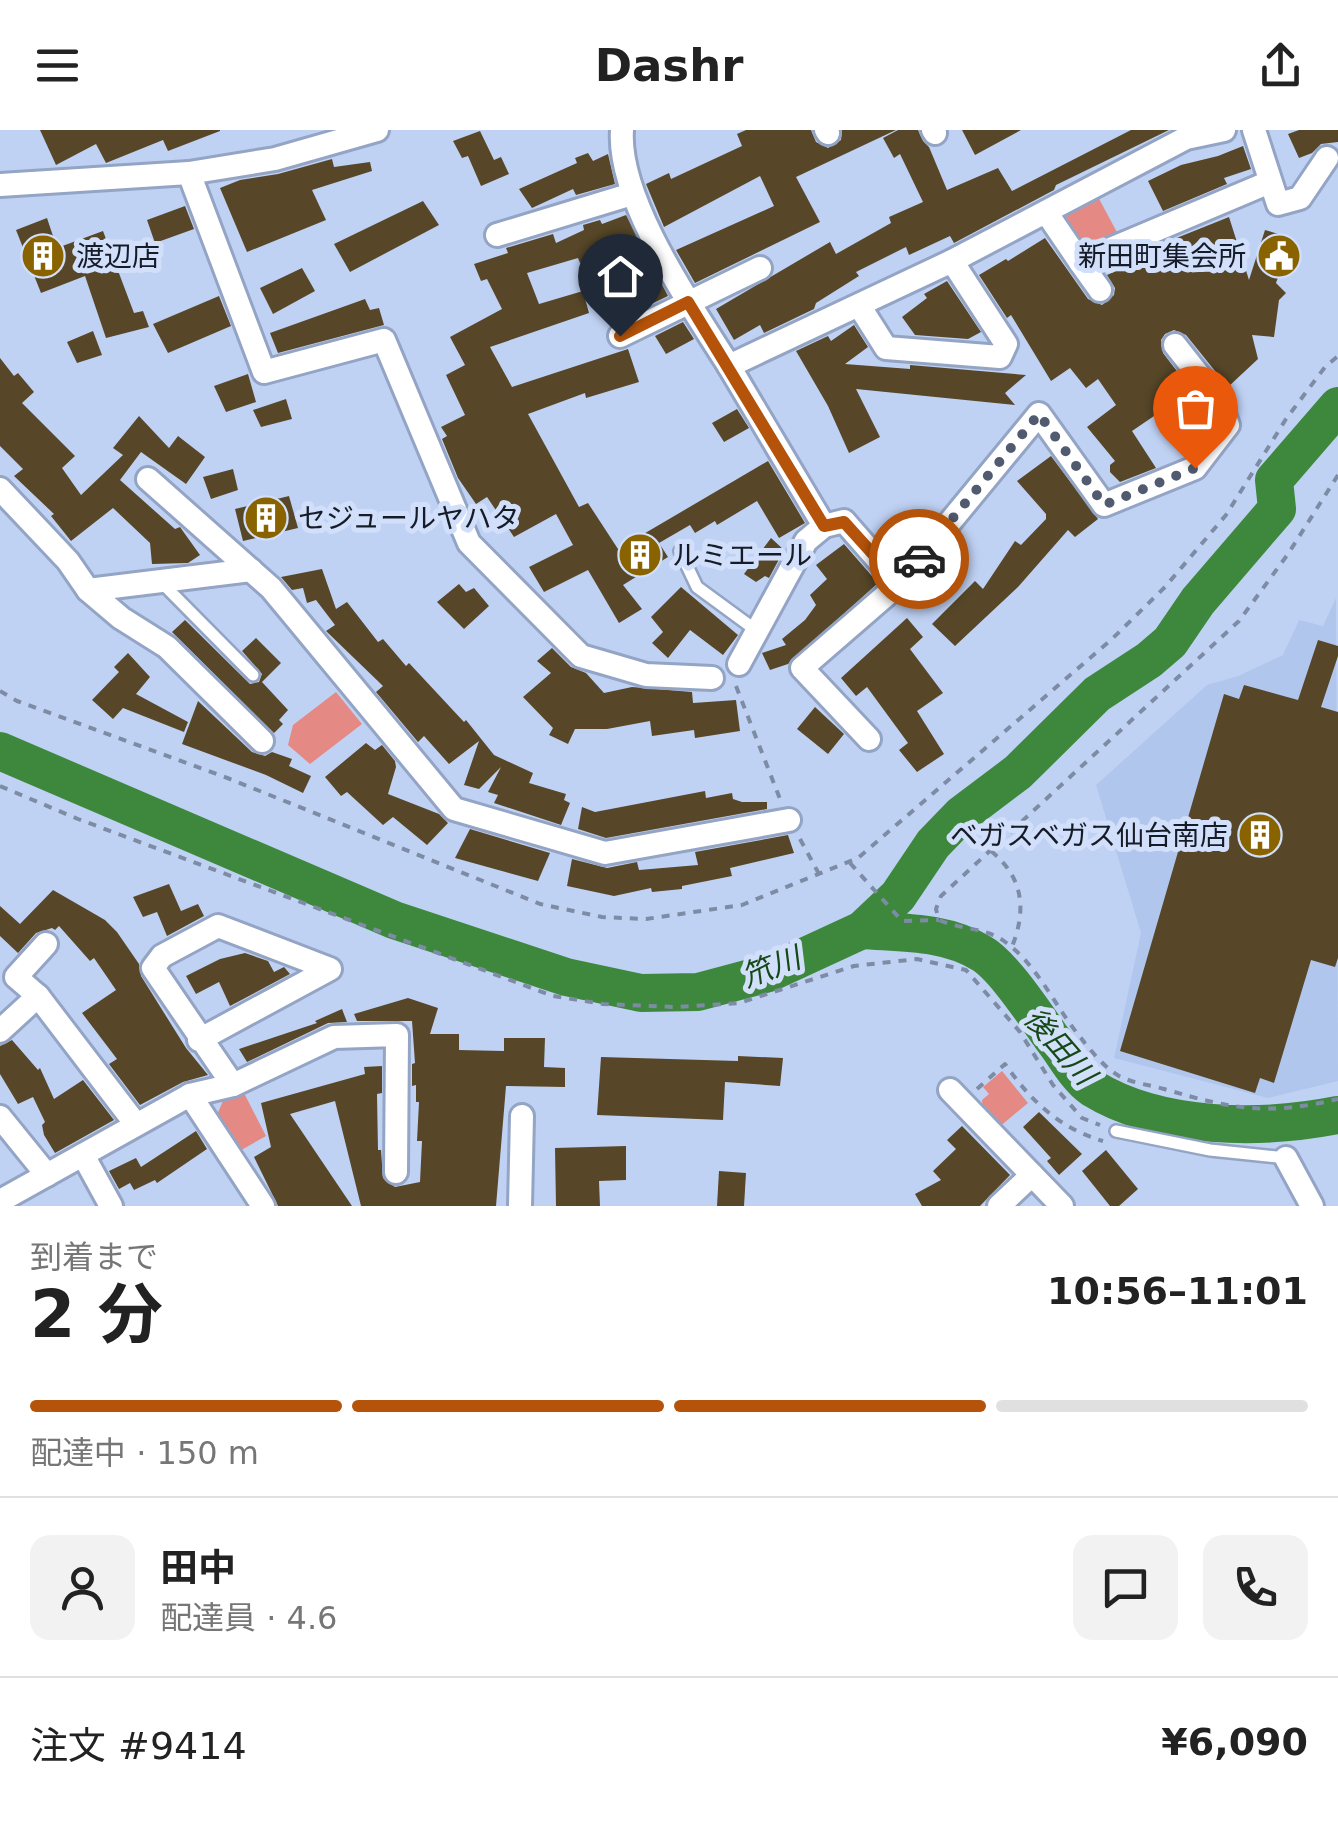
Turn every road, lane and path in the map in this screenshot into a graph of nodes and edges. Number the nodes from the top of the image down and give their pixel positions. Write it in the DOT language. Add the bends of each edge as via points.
graph roads {
  1 [pos="377,130"];
  2 [pos="622,130"];
  3 [pos="1224,130"];
  4 [pos="1254,130"];
  5 [pos="1326,158"];
  6 [pos="189,173"];
  7 [pos="1270,182"];
  8 [pos="0,185"];
  9 [pos="632,194"];
  10 [pos="1046,212"];
  11 [pos="496,235"];
  12 [pos="952,262"];
  13 [pos="1080,262"];
  14 [pos="760,268"];
  15 [pos="1100,290"];
  16 [pos="688,302"];
  17 [pos="860,306"];
  18 [pos="620,336"];
  19 [pos="1175,345"];
  20 [pos="1338,356"];
  21 [pos="729,366"];
  22 [pos="1338,475"];
  23 [pos="148,478"];
  24 [pos="4,499"];
  25 [pos="824,526"];
  26 [pos="680,551"];
  27 [pos="251,570"];
  28 [pos="160,581"];
  29 [pos="900,584"];
  30 [pos="88,590"];
  31 [pos="757,631"];
  32 [pos="728,673"];
  33 [pos="253,676"];
  34 [pos="0,691"];
  35 [pos="869,740"];
  36 [pos="262,741"];
  37 [pos="0,786"];
  38 [pos="789,820"];
  39 [pos="990,850"];
  40 [pos="849,862"];
  41 [pos="820,874"];
  42 [pos="939,920"];
  43 [pos="46,944"];
  44 [pos="1011,948"];
  45 [pos="38,996"];
  46 [pos="0,1031"];
  47 [pos="199,1040"];
  48 [pos="232,1085"];
  49 [pos="190,1094"];
  50 [pos="956,1096"];
  51 [pos="1338,1099"];
  52 [pos="522,1116"];
  53 [pos="0,1117"];
  54 [pos="136,1123"];
  55 [pos="1119,1132"];
  56 [pos="82,1155"];
  57 [pos="1286,1158"];
  58 [pos="396,1172"];
  59 [pos="1032,1174"];
  60 [pos="47,1175"];
  61 [pos="0,1202"];
  62 [pos="111,1206"];
  63 [pos="264,1206"];
  64 [pos="520,1206"];
  65 [pos="999,1206"];
  66 [pos="1062,1206"];
  67 [pos="1312,1206"];
  1 -- 6 [label="street" via="275,159"];
  2 -- 9 [label="street"];
  3 -- 10 [label="street" via="1186,138"];
  4 -- 7 [label="street"];
  5 -- 7 [label="street" via="1300,198 1278,204"];
  6 -- 8 [label="street"];
  6 -- 32 [label="street" via="264,372 384,340 469,543 581,656 646,676"];
  7 -- 13 [label="street"];
  9 -- 11 [label="street"];
  9 -- 16 [label="street"];
  10 -- 12 [label="street"];
  10 -- 13 [label="street"];
  12 -- 17 [label="street"];
  12 -- 17 [label="street" via="1006,344 1000,357 886,348"];
  13 -- 15 [label="street"];
  14 -- 16 [label="street"];
  16 -- 18 [label="street"];
  16 -- 21 [label="street"];
  17 -- 21 [label="street"];
  19 -- 29 [label="street" via="1220,402 1228,425 1195,468 1104,505 1039,414"];
  20 -- 40 [label="path" via="1324,366 1226,515 1166,587 887,836"];
  21 -- 25 [label="street"];
  22 -- 39 [label="path" via="1238,621"];
  23 -- 27 [label="street"];
  24 -- 30 [label="street" via="68,560"];
  25 -- 29 [label="street" via="844,522"];
  25 -- 31 [label="street" via="806,541"];
  26 -- 31 [label="lane" via="697,587"];
  27 -- 28 [label="street"];
  27 -- 38 [label="street" via="454,809 605,853"];
  28 -- 30 [label="street"];
  28 -- 33 [label="lane"];
  29 -- 35 [label="street" via="802,668"];
  30 -- 36 [label="street" via="167,647"];
  31 -- 32 [label="street"];
  32 -- 38 [label="path"];
  34 -- 41 [label="path" via="540,904 646,919 742,905"];
  37 -- 55 [label="path" via="553,996 675,1007 739,1002 854,966 917,958 966,970 1082,1118"];
  38 -- 41 [label="path"];
  39 -- 42 [label="path" via="941,896"];
  39 -- 44 [label="path" via="1007,864 1022,903"];
  40 -- 41 [label="path"];
  40 -- 42 [label="path" via="902,922"];
  42 -- 44 [label="path" via="983,931"];
  43 -- 45 [label="street" via="16,977"];
  44 -- 51 [label="path" via="1118,1076 1228,1108 1303,1108"];
  45 -- 46 [label="street"];
  45 -- 54 [label="street"];
  47 -- 47 [label="street" via="152,968 162,956 218,926 330,969"];
  47 -- 48 [label="street"];
  48 -- 49 [label="street"];
  48 -- 58 [label="street" via="334,1037 397,1036"];
  49 -- 54 [label="street"];
  49 -- 63 [label="street"];
  50 -- 55 [label="path" via="1005,1064 1034,1102 1071,1130 1110,1143"];
  50 -- 59 [label="street"];
  52 -- 64 [label="street"];
  53 -- 60 [label="street"];
  54 -- 56 [label="street"];
  55 -- 57 [label="lane"];
  56 -- 60 [label="street"];
  56 -- 62 [label="street"];
  57 -- 67 [label="street"];
  59 -- 65 [label="street"];
  59 -- 66 [label="street"];
  60 -- 61 [label="street"];
}
